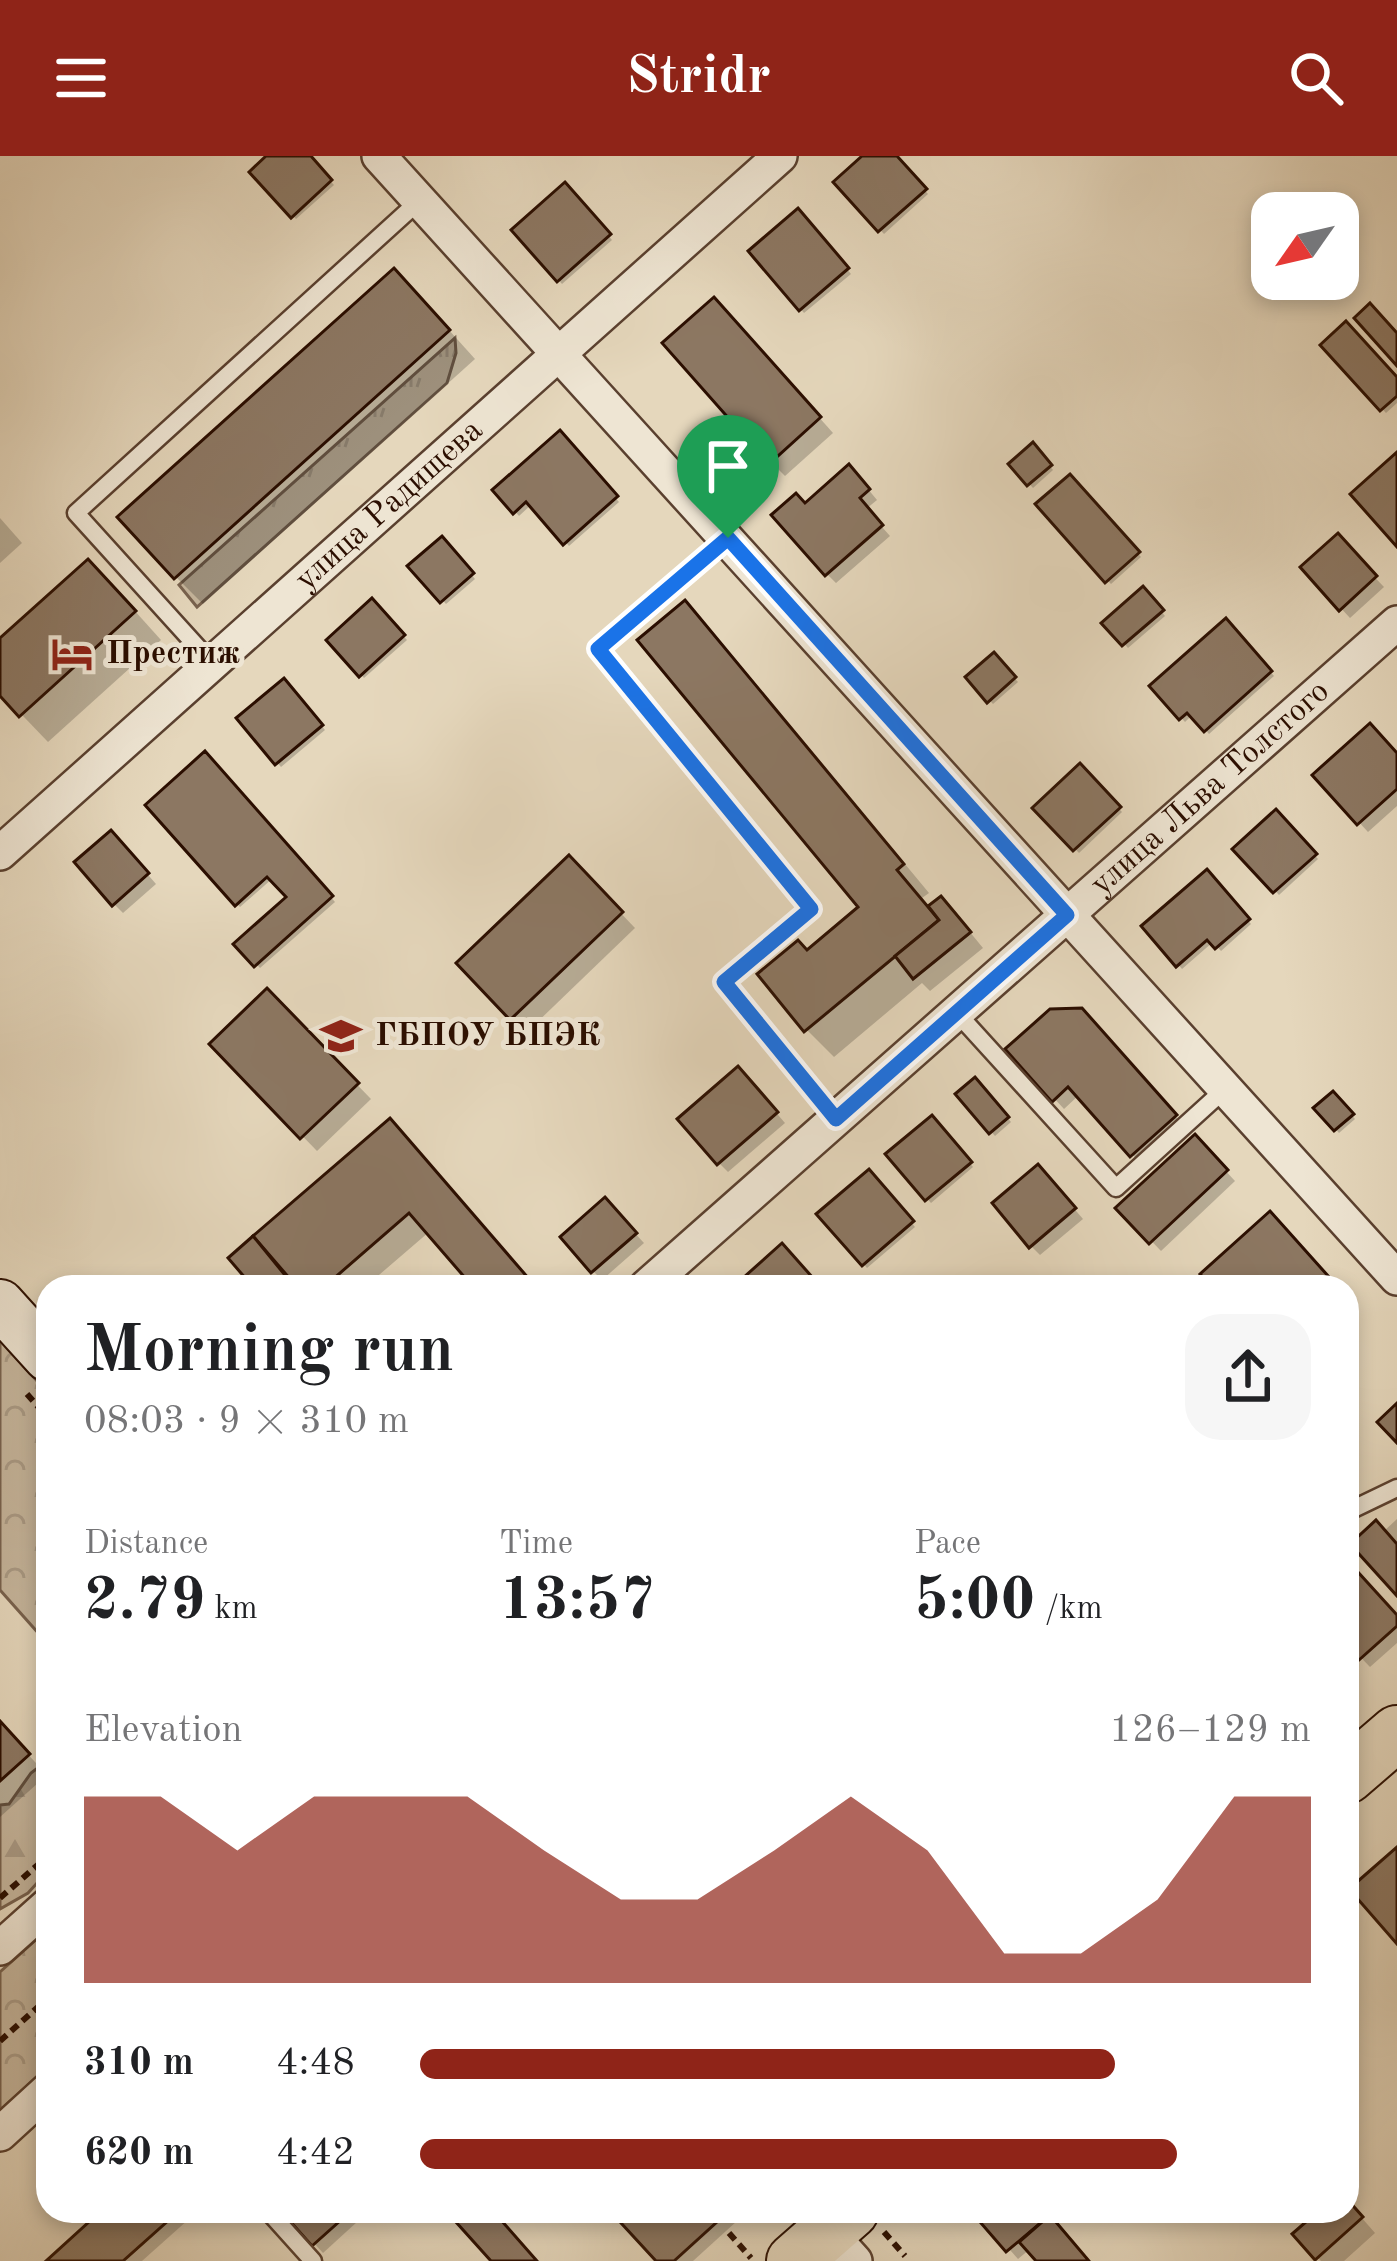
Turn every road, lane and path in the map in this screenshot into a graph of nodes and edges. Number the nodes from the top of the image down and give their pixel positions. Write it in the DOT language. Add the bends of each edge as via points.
graph roads {
  1 [pos="379,156"];
  2 [pos="780,156"];
  3 [pos="419,201"];
  4 [pos="561,355"];
  5 [pos="728,538"];
  6 [pos="1397,623"];
  7 [pos="211,662"];
  8 [pos="0,853"];
  9 [pos="1067,915"];
  10 [pos="957,1013"];
  11 [pos="1225,1089"];
  12 [pos="836,1119"];
  13 [pos="660,1275"];
  14 [pos="1397,1278"];
  15 [pos="0,1304"];
  16 [pos="36,1344"];
  17 [pos="1397,1488"];
  18 [pos="1359,1506"];
  19 [pos="1397,1732"];
  20 [pos="1359,1765"];
  21 [pos="36,1866"];
  22 [pos="0,1898"];
  23 [pos="36,1916"];
  24 [pos="0,1948"];
  25 [pos="36,2009"];
  26 [pos="0,2041"];
  27 [pos="36,2101"];
  28 [pos="0,2134"];
  29 [pos="279,2223"];
  30 [pos="729,2234"];
  31 [pos="314,2261"];
  32 [pos="754,2261"];
  1 -- 3 [label="street"];
  2 -- 4 [label="street, улица Радищева"];
  3 -- 4 [label="street"];
  3 -- 7 [label="lane" via="76,513"];
  4 -- 5 [label="street"];
  4 -- 7 [label="street, улица Радищева"];
  5 -- 9 [label="street"];
  5 -- 12 [label="lane" via="598,649 811,909 724,982"];
  6 -- 9 [label="street, улица Льва Толстого"];
  7 -- 8 [label="street, улица Радищева"];
  9 -- 10 [label="street, улица Льва Толстого"];
  9 -- 11 [label="street"];
  10 -- 11 [label="lane" via="1116,1188"];
  10 -- 12 [label="street, улица Льва Толстого"];
  11 -- 14 [label="street"];
  12 -- 13 [label="street, улица Льва Толстого"];
  15 -- 16 [label="street"];
  17 -- 18 [label="lane"];
  19 -- 20 [label="main road"];
  21 -- 22 [label="path"];
  23 -- 24 [label="street"];
  25 -- 26 [label="path"];
  27 -- 28 [label="street"];
  29 -- 31 [label="lane"];
  30 -- 32 [label="path"];
}
